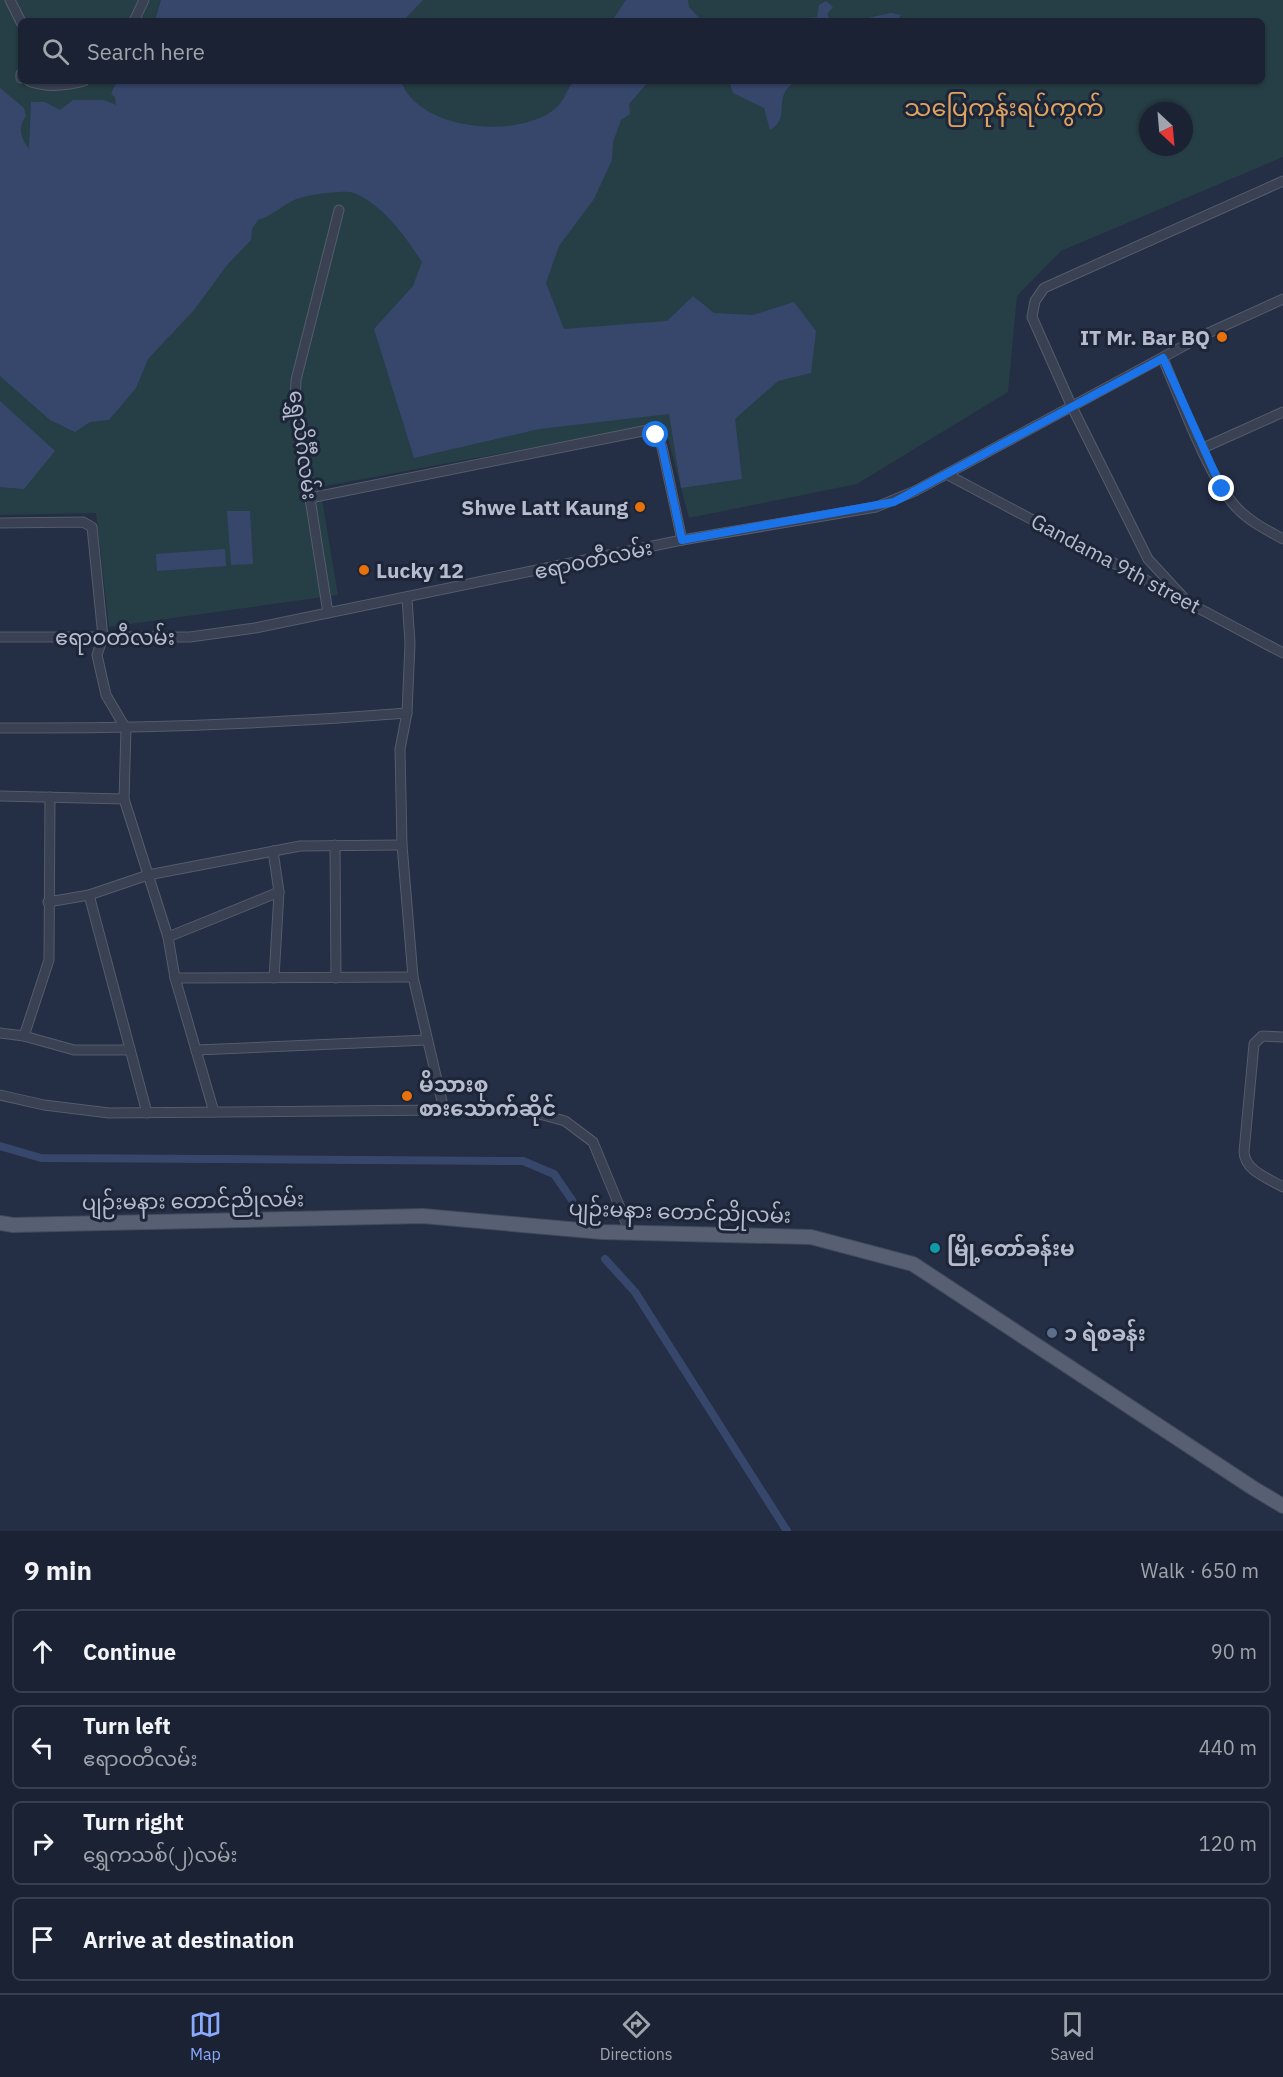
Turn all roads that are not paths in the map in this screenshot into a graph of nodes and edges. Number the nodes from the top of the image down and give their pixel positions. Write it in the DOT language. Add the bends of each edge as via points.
graph roads {
  1 [pos="10,0"];
  2 [pos="144,0"];
  3 [pos="19,18"];
  4 [pos="135,18"];
  5 [pos="36,84"];
  6 [pos="71,84"];
  7 [pos="1283,181"];
  8 [pos="339,210"];
  9 [pos="1283,299"];
  10 [pos="1163,358"];
  11 [pos="1072,407"];
  12 [pos="1283,412"];
  13 [pos="1203,448"];
  14 [pos="948,475"];
  15 [pos="310,498"];
  16 [pos="0,523"];
  17 [pos="1283,539"];
  18 [pos="682,540"];
  19 [pos="407,598"];
  20 [pos="1184,598"];
  21 [pos="328,613"];
  22 [pos="103,637"];
  23 [pos="0,638"];
  24 [pos="1283,653"];
  25 [pos="407,713"];
  26 [pos="0,728"];
  27 [pos="126,729"];
  28 [pos="0,796"];
  29 [pos="50,797"];
  30 [pos="124,799"];
  31 [pos="335,845"];
  32 [pos="402,845"];
  33 [pos="273,851"];
  34 [pos="148,875"];
  35 [pos="279,892"];
  36 [pos="89,896"];
  37 [pos="48,902"];
  38 [pos="168,937"];
  39 [pos="413,977"];
  40 [pos="175,978"];
  41 [pos="274,978"];
  42 [pos="336,978"];
  43 [pos="0,1033"];
  44 [pos="24,1036"];
  45 [pos="1283,1037"];
  46 [pos="427,1040"];
  47 [pos="130,1050"];
  48 [pos="196,1050"];
  49 [pos="0,1095"];
  50 [pos="444,1110"];
  51 [pos="214,1112"];
  52 [pos="147,1113"];
  53 [pos="1283,1187"];
  54 [pos="0,1223"];
  55 [pos="630,1232"];
  56 [pos="1283,1506"];
  1 -- 3 [label="street"];
  2 -- 4 [label="street"];
  5 -- 6 [label="street"];
  7 -- 11 [label="street" via="1044,288 1035,301 1032,317"];
  8 -- 15 [label="street, ရွှေသိင်္ဂီလမ်း" via="296,380 295,403"];
  9 -- 10 [label="street, ဧရာဝတီလမ်း"];
  10 -- 11 [label="street, ဧရာဝတီလမ်း"];
  10 -- 13 [label="street"];
  11 -- 14 [label="street, ဧရာဝတီလမ်း"];
  11 -- 20 [label="street" via="1148,559"];
  12 -- 13 [label="street"];
  13 -- 17 [label="street" via="1222,489 1238,509"];
  14 -- 18 [label="street, ဧရာဝတီလမ်း" via="876,507"];
  14 -- 20 [label="street, Gandama 9th street"];
  15 -- 18 [label="street" via="648,430 662,447"];
  15 -- 21 [label="street, ရွှေသိင်္ဂီလမ်း"];
  16 -- 22 [label="street" via="90,524"];
  18 -- 19 [label="street, ဧရာဝတီလမ်း"];
  19 -- 21 [label="street, ဧရာဝတီလမ်း"];
  19 -- 25 [label="street"];
  20 -- 24 [label="street, Gandama 9th street"];
  21 -- 22 [label="street, ဧရာဝတီလမ်း" via="190,637"];
  22 -- 23 [label="street, ဧရာဝတီလမ်း"];
  22 -- 27 [label="street" via="97,655 99,675"];
  25 -- 27 [label="street" via="286,723"];
  25 -- 32 [label="street" via="400,750"];
  26 -- 27 [label="street"];
  27 -- 30 [label="street"];
  28 -- 29 [label="street"];
  29 -- 30 [label="street"];
  29 -- 37 [label="street"];
  30 -- 34 [label="street"];
  31 -- 32 [label="street"];
  31 -- 33 [label="street"];
  31 -- 42 [label="street"];
  32 -- 39 [label="street"];
  33 -- 34 [label="street"];
  33 -- 35 [label="street"];
  34 -- 36 [label="street"];
  34 -- 38 [label="street"];
  35 -- 38 [label="street"];
  35 -- 41 [label="street"];
  36 -- 37 [label="street"];
  36 -- 47 [label="street"];
  37 -- 44 [label="street" via="49,960"];
  38 -- 40 [label="street"];
  39 -- 42 [label="street"];
  39 -- 46 [label="street"];
  40 -- 41 [label="street"];
  40 -- 48 [label="street"];
  41 -- 42 [label="street"];
  43 -- 44 [label="street"];
  44 -- 47 [label="street" via="74,1050"];
  45 -- 53 [label="street" via="1262,1036 1254,1044 1244,1160"];
  46 -- 48 [label="street"];
  46 -- 50 [label="street"];
  47 -- 52 [label="street"];
  48 -- 51 [label="street"];
  49 -- 52 [label="street" via="109,1113"];
  50 -- 51 [label="street"];
  50 -- 55 [label="street" via="532,1112 565,1120 592,1142"];
  51 -- 52 [label="street"];
  54 -- 55 [label="main road, ပျဉ်းမနား တောင်ညိုလမ်း" via="423,1216"];
  55 -- 56 [label="main road, ပျဉ်းမနား တောင်ညိုလမ်း" via="811,1237 913,1264"];
}
